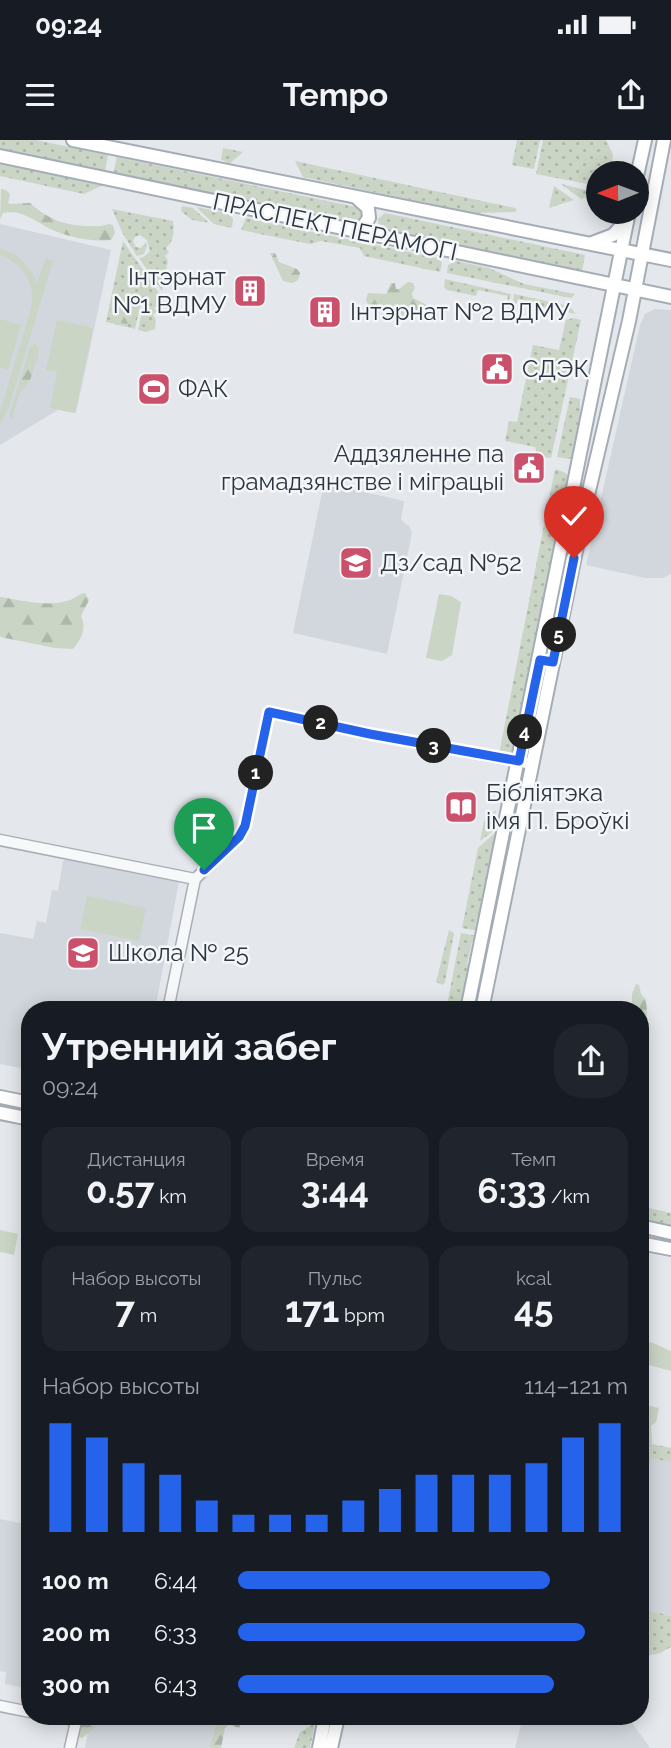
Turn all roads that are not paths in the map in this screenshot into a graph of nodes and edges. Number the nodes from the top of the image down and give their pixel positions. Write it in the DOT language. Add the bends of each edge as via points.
graph roads {
  1 [pos="73,140"];
  2 [pos="645,140"];
  3 [pos="664,140"];
  4 [pos="0,156"];
  5 [pos="640,161"];
  6 [pos="357,198"];
  7 [pos="391,205"];
  8 [pos="649,221"];
  9 [pos="621,224"];
  10 [pos="627,224"];
  11 [pos="648,224"];
  12 [pos="350,230"];
  13 [pos="384,237"];
  14 [pos="591,243"];
  15 [pos="621,249"];
  16 [pos="643,254"];
  17 [pos="670,260"];
  18 [pos="584,279"];
  19 [pos="614,285"];
  20 [pos="635,290"];
  21 [pos="666,296"];
  22 [pos="607,316"];
  23 [pos="629,321"];
  24 [pos="579,469"];
  25 [pos="592,477"];
  26 [pos="568,557"];
  27 [pos="540,660"];
  28 [pos="553,662"];
  29 [pos="519,761"];
  30 [pos="532,764"];
  31 [pos="0,840"];
  32 [pos="500,851"];
  33 [pos="512,864"];
  34 [pos="495,877"];
  35 [pos="195,879"];
  36 [pos="509,880"];
  37 [pos="476,967"];
  38 [pos="490,970"];
  39 [pos="170,1001"];
  40 [pos="469,1001"];
  41 [pos="484,1001"];
  42 [pos="0,1097"];
  43 [pos="21,1101"];
  44 [pos="0,1113"];
  45 [pos="21,1117"];
  46 [pos="649,1228"];
  47 [pos="671,1233"];
  48 [pos="649,1245"];
  49 [pos="671,1250"];
  50 [pos="0,1706"];
  51 [pos="21,1710"];
  52 [pos="75,1725"];
  53 [pos="323,1725"];
  54 [pos="336,1725"];
  55 [pos="70,1748"];
  56 [pos="319,1748"];
  57 [pos="331,1748"];
  1 -- 6 [label="main road, ПРАСПЕКТ ПЕРАМОГІ"];
  2 -- 5 [label="main road"];
  3 -- 8 [label="main road"];
  4 -- 12 [label="main road, ПРАСПЕКТ ПЕРАМОГІ"];
  6 -- 7 [label="main road, ПРАСПЕКТ ПЕРАМОГІ"];
  6 -- 12 [label="main road" via="368,208 369,218 362,228"];
  7 -- 13 [label="main road" via="379,209 373,219 375,230"];
  7 -- 14 [label="main road, ПРАСПЕКТ ПЕРАМОГІ"];
  8 -- 17 [label="main road" via="651,236"];
  9 -- 14 [label="main road" via="613,234"];
  10 -- 15 [label="main road"];
  11 -- 16 [label="main road"];
  12 -- 13 [label="main road, ПРАСПЕКТ ПЕРАМОГІ"];
  13 -- 18 [label="main road, ПРАСПЕКТ ПЕРАМОГІ"];
  14 -- 15 [label="main road, ПРАСПЕКТ ПЕРАМОГІ"];
  15 -- 16 [label="main road, ПРАСПЕКТ ПЕРАМОГІ"];
  15 -- 19 [label="main road"];
  16 -- 17 [label="main road, ПРАСПЕКТ ПЕРАМОГІ"];
  16 -- 20 [label="main road"];
  18 -- 19 [label="main road, ПРАСПЕКТ ПЕРАМОГІ"];
  18 -- 22 [label="main road" via="601,294"];
  19 -- 20 [label="main road, ПРАСПЕКТ ПЕРАМОГІ"];
  19 -- 22 [label="main road"];
  20 -- 21 [label="main road, ПРАСПЕКТ ПЕРАМОГІ"];
  20 -- 23 [label="main road"];
  21 -- 23 [label="main road" via="643,302"];
  22 -- 24 [label="main road"];
  23 -- 25 [label="main road"];
  24 -- 25 [label="street"];
  24 -- 26 [label="main road"];
  25 -- 26 [label="main road"];
  26 -- 27 [label="main road"];
  26 -- 28 [label="main road"];
  27 -- 28 [label="street"];
  27 -- 29 [label="main road"];
  28 -- 30 [label="main road"];
  29 -- 30 [label="street"];
  29 -- 32 [label="main road"];
  29 -- 35 [label="street" via="269,712 245,826"];
  30 -- 33 [label="main road"];
  31 -- 35 [label="street"];
  32 -- 33 [label="street"];
  32 -- 34 [label="main road"];
  33 -- 36 [label="main road"];
  34 -- 36 [label="street"];
  34 -- 37 [label="main road"];
  35 -- 39 [label="street"];
  36 -- 38 [label="main road"];
  37 -- 38 [label="street"];
  37 -- 40 [label="main road"];
  38 -- 41 [label="main road"];
  42 -- 43 [label="main road"];
  44 -- 45 [label="main road"];
  46 -- 47 [label="main road"];
  48 -- 49 [label="main road"];
  50 -- 51 [label="street"];
  52 -- 55 [label="street"];
  53 -- 56 [label="main road"];
  54 -- 57 [label="main road"];
}
